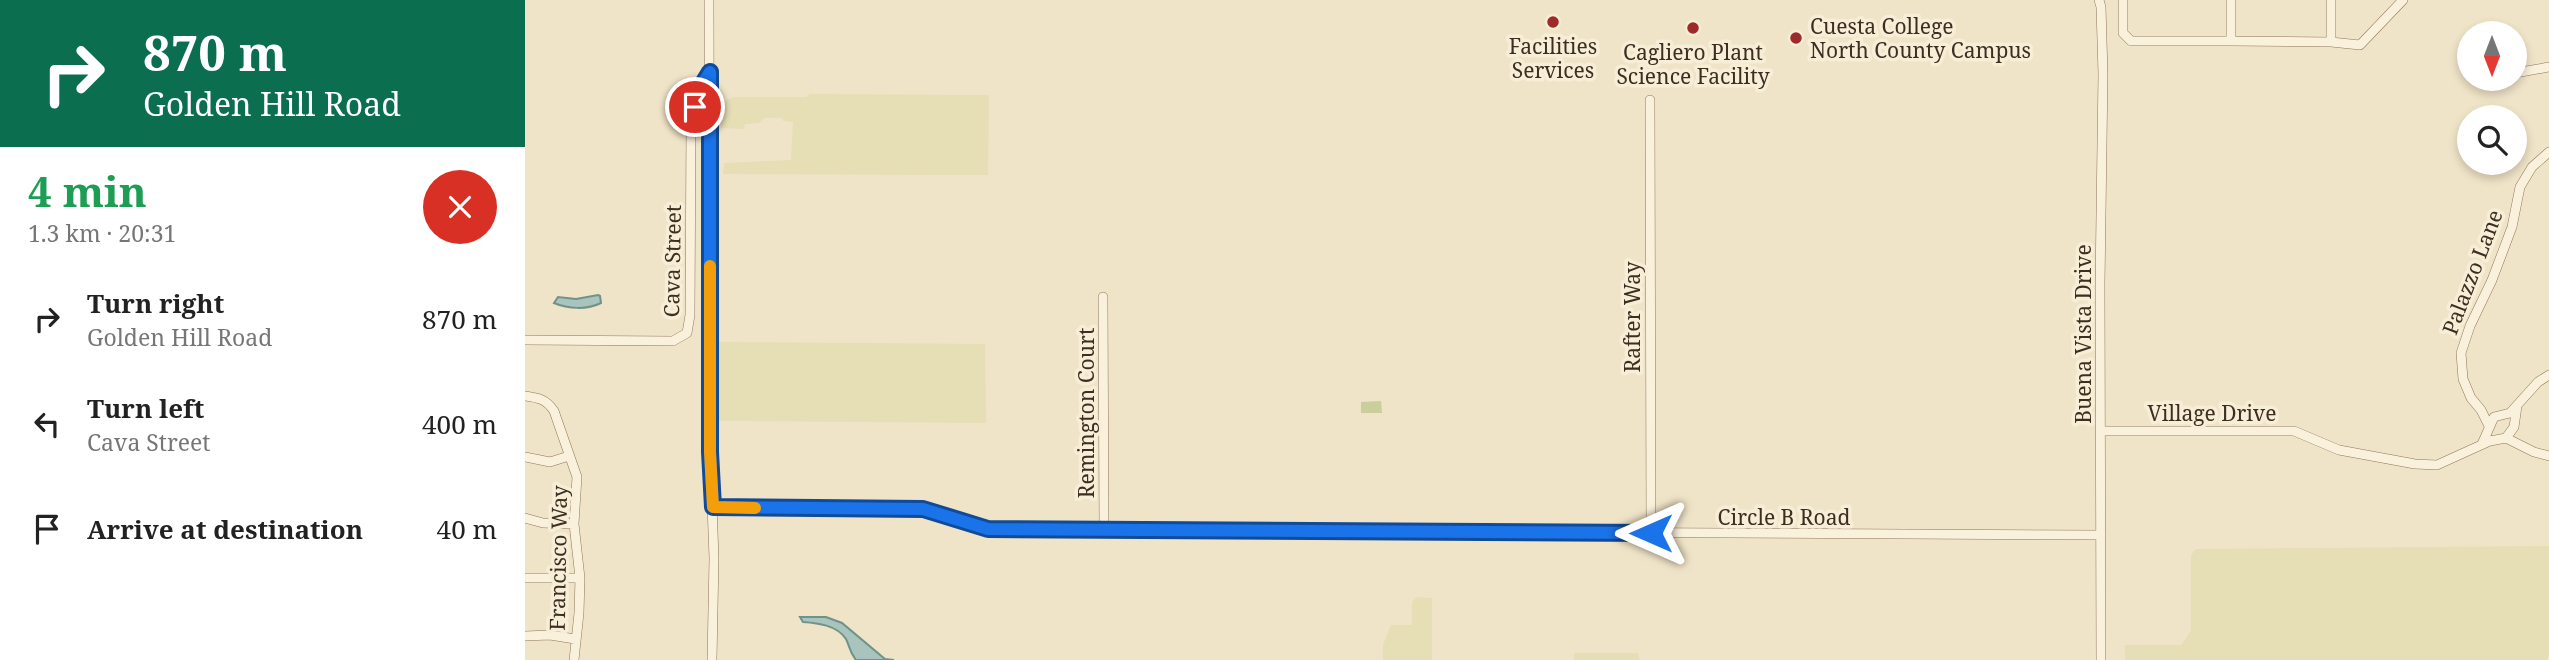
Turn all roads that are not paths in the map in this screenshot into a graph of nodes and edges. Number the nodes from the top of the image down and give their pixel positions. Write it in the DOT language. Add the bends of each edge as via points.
graph roads {
  1 [pos="709,0"];
  2 [pos="2123,0"];
  3 [pos="2231,0"];
  4 [pos="2331,0"];
  5 [pos="2403,0"];
  6 [pos="2101,2"];
  7 [pos="2231,41"];
  8 [pos="2331,42"];
  9 [pos="2549,67"];
  10 [pos="2527,71"];
  11 [pos="710,72"];
  12 [pos="1650,100"];
  13 [pos="2549,154"];
  14 [pos="1103,297"];
  15 [pos="525,340"];
  16 [pos="2549,375"];
  17 [pos="525,397"];
  18 [pos="2517,406"];
  19 [pos="2504,416"];
  20 [pos="2490,423"];
  21 [pos="2514,426"];
  22 [pos="2101,431"];
  23 [pos="2503,439"];
  24 [pos="2520,444"];
  25 [pos="2481,445"];
  26 [pos="569,456"];
  27 [pos="2549,456"];
  28 [pos="525,457"];
  29 [pos="713,507"];
  30 [pos="525,519"];
  31 [pos="574,524"];
  32 [pos="1104,529"];
  33 [pos="1651,533"];
  34 [pos="2101,535"];
  35 [pos="525,578"];
  36 [pos="580,578"];
  37 [pos="525,636"];
  38 [pos="575,639"];
  39 [pos="574,660"];
  40 [pos="712,660"];
  41 [pos="2101,660"];
  1 -- 11 [label="street"];
  2 -- 7 [label="street" via="2123,33 2131,41"];
  3 -- 7 [label="street"];
  4 -- 8 [label="street"];
  5 -- 8 [label="street" via="2360,45"];
  6 -- 22 [label="street, Buena Vista Drive"];
  7 -- 8 [label="street"];
  9 -- 10 [label="street"];
  11 -- 15 [label="street, Cava Street" via="699,90 691,124 687,333 673,341"];
  11 -- 29 [label="street"];
  12 -- 33 [label="street, Rafter Way"];
  13 -- 20 [label="street, Palazzo Lane" via="2532,167 2520,187 2512,227 2461,353 2463,379"];
  14 -- 32 [label="street, Remington Court"];
  16 -- 18 [label="street"];
  17 -- 26 [label="street, Francisco Way" via="541,398 554,411"];
  18 -- 19 [label="street"];
  18 -- 21 [label="street"];
  19 -- 20 [label="street"];
  19 -- 21 [label="street"];
  20 -- 23 [label="street, Palazzo Lane" via="2494,437"];
  20 -- 25 [label="street"];
  21 -- 23 [label="street"];
  21 -- 24 [label="street"];
  22 -- 25 [label="street, Village Drive" via="2294,431 2339,450 2437,465"];
  22 -- 34 [label="street, Buena Vista Drive"];
  23 -- 24 [label="street, Palazzo Lane"];
  23 -- 25 [label="street, Village Drive"];
  24 -- 27 [label="street, Palazzo Lane"];
  26 -- 28 [label="street" via="550,462"];
  26 -- 31 [label="street, Francisco Way" via="577,477"];
  29 -- 32 [label="street, Circle B Road" via="923,509 988,529"];
  29 -- 40 [label="street"];
  30 -- 31 [label="street"];
  31 -- 36 [label="street, Francisco Way"];
  32 -- 33 [label="street, Circle B Road"];
  33 -- 34 [label="street, Circle B Road"];
  34 -- 41 [label="street, Buena Vista Drive"];
  35 -- 36 [label="street"];
  36 -- 38 [label="street, Francisco Way"];
  37 -- 38 [label="street"];
  38 -- 39 [label="street, Francisco Way"];
}
